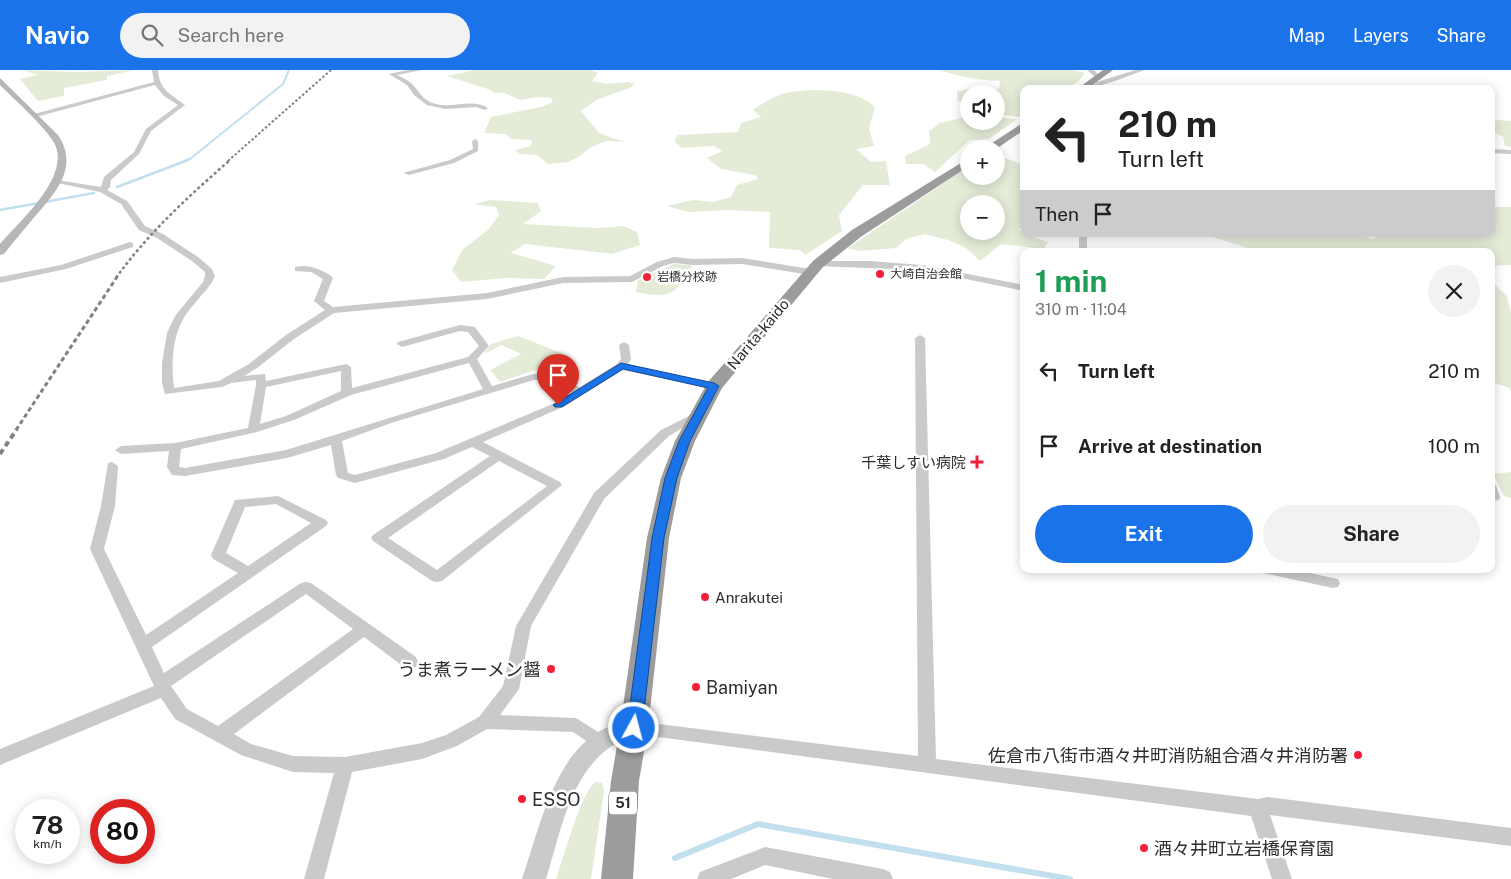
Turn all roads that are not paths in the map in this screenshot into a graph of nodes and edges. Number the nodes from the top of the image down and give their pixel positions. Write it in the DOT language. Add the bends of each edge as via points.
graph roads {
  1 [pos="155,70"];
  2 [pos="419,70"];
  3 [pos="1090,70"];
  4 [pos="1109,70"];
  5 [pos="1141,70"];
  6 [pos="0,80"];
  7 [pos="155,83"];
  8 [pos="1095,83"];
  9 [pos="485,108"];
  10 [pos="36,115"];
  11 [pos="1020,129"];
  12 [pos="1002,140"];
  13 [pos="475,141"];
  14 [pos="1495,151"];
  15 [pos="1511,152"];
  16 [pos="960,167"];
  17 [pos="409,173"];
  18 [pos="57,182"];
  19 [pos="102,190"];
  20 [pos="130,245"];
  21 [pos="0,251"];
  22 [pos="814,268"];
  23 [pos="298,269"];
  24 [pos="0,280"];
  25 [pos="1020,287"];
  26 [pos="332,310"];
  27 [pos="920,338"];
  28 [pos="402,344"];
  29 [pos="624,345"];
  30 [pos="472,358"];
  31 [pos="621,366"];
  32 [pos="222,384"];
  33 [pos="261,385"];
  34 [pos="714,386"];
  35 [pos="489,390"];
  36 [pos="581,390"];
  37 [pos="347,393"];
  38 [pos="697,415"];
  39 [pos="253,430"];
  40 [pos="336,439"];
  41 [pos="473,442"];
  42 [pos="175,447"];
  43 [pos="121,450"];
  44 [pos="499,455"];
  45 [pos="112,466"];
  46 [pos="249,573"];
  47 [pos="1285,573"];
  48 [pos="1333,584"];
  49 [pos="364,629"];
  50 [pos="143,646"];
  51 [pos="410,662"];
  52 [pos="163,686"];
  53 [pos="485,722"];
  54 [pos="634,728"];
  55 [pos="219,735"];
  56 [pos="600,742"];
  57 [pos="0,757"];
  58 [pos="345,765"];
  59 [pos="927,765"];
  60 [pos="1258,808"];
  61 [pos="1511,837"];
  62 [pos="848,875"];
  63 [pos="314,879"];
  64 [pos="534,879"];
  65 [pos="617,879"];
  66 [pos="707,879"];
  67 [pos="883,879"];
  68 [pos="1282,879"];
  1 -- 7 [label="street"];
  2 -- 9 [label="street" via="392,74 409,84 429,104"];
  3 -- 8 [label="street"];
  4 -- 8 [label="highway"];
  5 -- 8 [label="street"];
  6 -- 10 [label="main road"];
  7 -- 10 [label="street"];
  7 -- 19 [label="street" via="182,105 148,130 137,153 107,179"];
  10 -- 18 [label="main road" via="62,148"];
  11 -- 12 [label="highway"];
  13 -- 17 [label="street" via="476,150 452,162"];
  14 -- 15 [label="street"];
  16 -- 22 [label="highway, Narita-kaido / 51" via="857,233"];
  18 -- 19 [label="street"];
  18 -- 21 [label="main road"];
  19 -- 32 [label="street" via="124,203 142,228 160,236 209,271 206,286 180,316 172,333 167,372 169,392"];
  20 -- 24 [label="street" via="70,265"];
  22 -- 25 [label="street" via="850,264 930,269"];
  22 -- 26 [label="street" via="742,261 674,260 632,279 563,280 487,296"];
  22 -- 34 [label="highway, Narita-kaido / 51"];
  23 -- 26 [label="street" via="308,268 328,278 319,301"];
  26 -- 32 [label="street"];
  27 -- 59 [label="street"];
  28 -- 30 [label="street" via="460,328 471,329 484,346"];
  29 -- 31 [label="street" via="626,359"];
  30 -- 35 [label="street"];
  30 -- 37 [label="street"];
  31 -- 34 [label="street"];
  31 -- 36 [label="street"];
  32 -- 33 [label="street" via="261,376"];
  33 -- 37 [label="street" via="346,368"];
  33 -- 39 [label="street"];
  34 -- 38 [label="highway, Narita-kaido / 51"];
  35 -- 36 [label="street" via="533,376"];
  35 -- 40 [label="street"];
  36 -- 41 [label="street" via="558,405"];
  37 -- 39 [label="street"];
  38 -- 53 [label="street" via="665,433 599,496 524,626 511,689"];
  38 -- 54 [label="highway, Narita-kaido / 51" via="671,478 658,538"];
  39 -- 42 [label="street"];
  40 -- 41 [label="street" via="342,475 355,479 440,456"];
  40 -- 42 [label="street" via="287,454 186,472 176,472 173,467"];
  41 -- 44 [label="street"];
  42 -- 43 [label="street"];
  44 -- 44 [label="street" via="556,485 436,577 378,538"];
  45 -- 50 [label="street" via="108,506 97,549"];
  46 -- 46 [label="street" via="313,529 321,523 278,500 240,503 218,555"];
  46 -- 50 [label="street"];
  47 -- 48 [label="street"];
  49 -- 51 [label="street"];
  49 -- 52 [label="street" via="306,587"];
  49 -- 55 [label="street"];
  50 -- 52 [label="street"];
  52 -- 55 [label="street" via="181,714"];
  52 -- 57 [label="street"];
  53 -- 56 [label="street" via="576,725"];
  53 -- 58 [label="street" via="451,741 422,751"];
  54 -- 56 [label="street"];
  54 -- 59 [label="street"];
  54 -- 65 [label="highway, Narita-kaido / 51" via="625,781"];
  55 -- 58 [label="street" via="247,750 293,764"];
  56 -- 64 [label="street" via="583,758 566,784"];
  58 -- 63 [label="street"];
  59 -- 60 [label="street"];
  60 -- 61 [label="street" via="1268,806"];
  60 -- 68 [label="street"];
  62 -- 66 [label="street" via="765,856"];
  62 -- 67 [label="street"];
}
